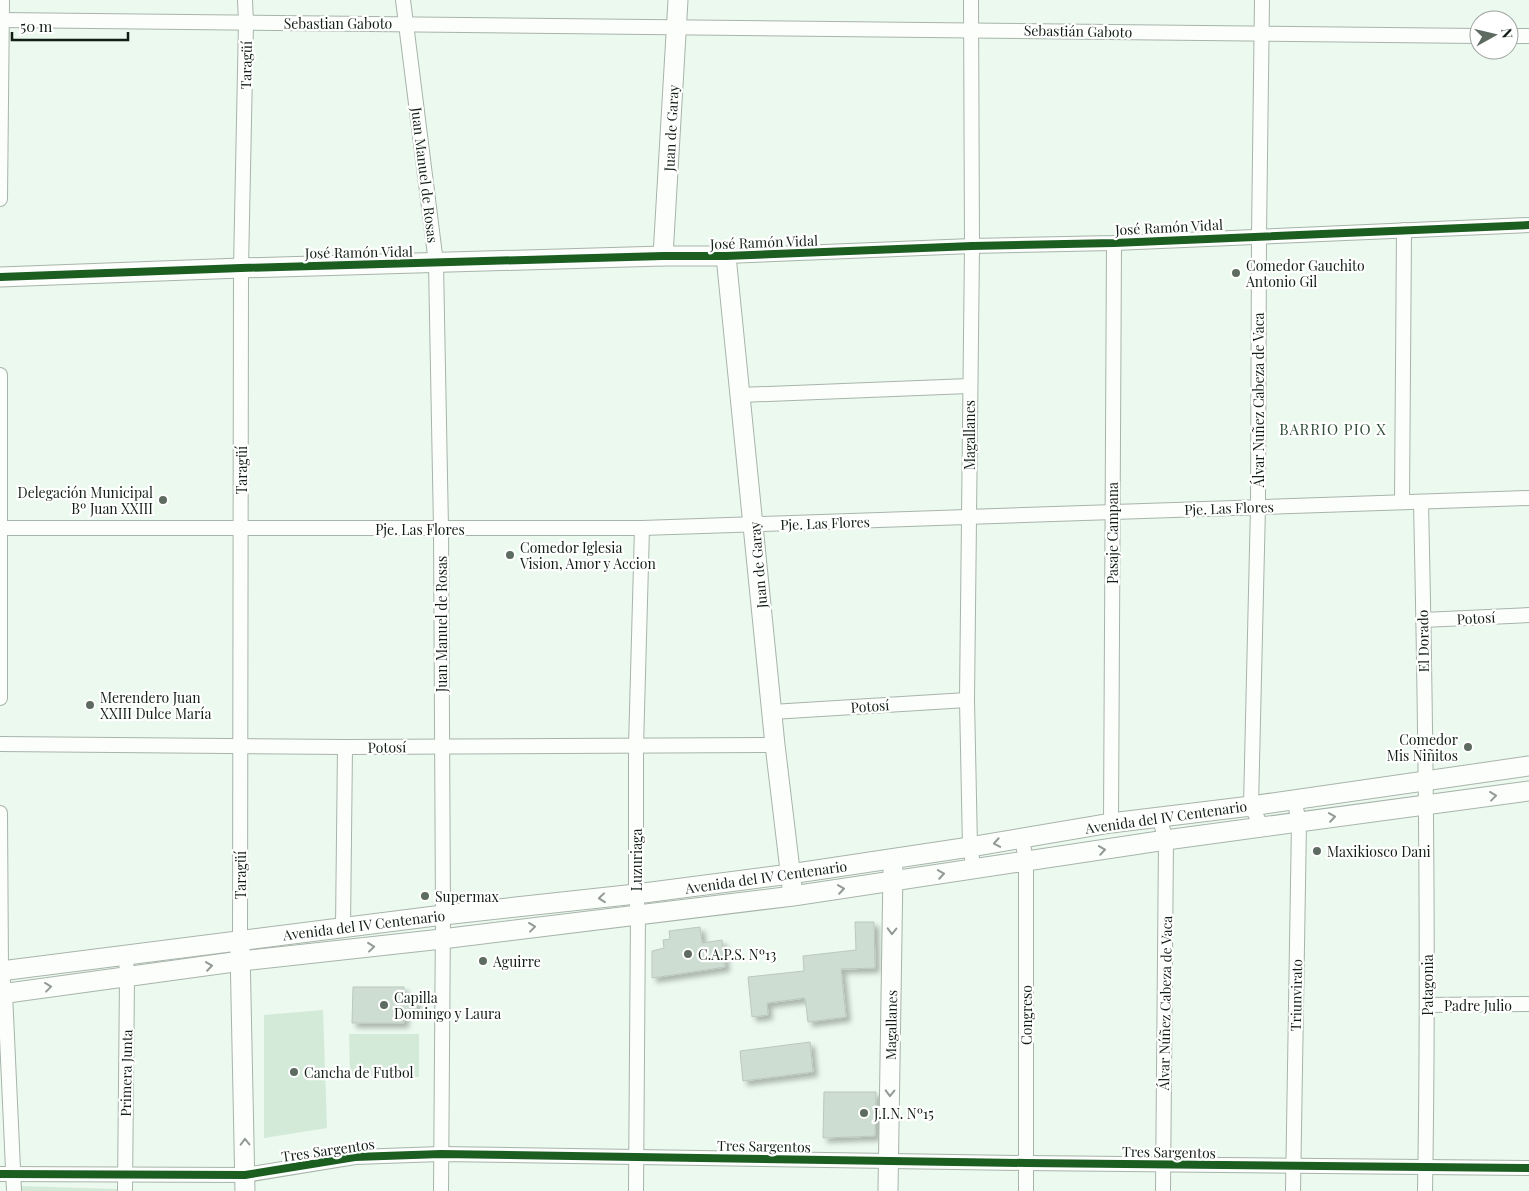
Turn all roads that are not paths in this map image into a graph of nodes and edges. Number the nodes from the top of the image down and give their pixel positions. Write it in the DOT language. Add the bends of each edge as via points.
graph roads {
  1 [pos="2,0"];
  2 [pos="245,0"];
  3 [pos="403,0"];
  4 [pos="678,0"];
  5 [pos="971,0"];
  6 [pos="1262,0"];
  7 [pos="1,20"];
  8 [pos="246,22"];
  9 [pos="405,24"];
  10 [pos="676,28"];
  11 [pos="971,30"];
  12 [pos="1262,34"];
  13 [pos="1469,36"];
  14 [pos="0,199"];
  15 [pos="1529,225"];
  16 [pos="1404,230"];
  17 [pos="1259,236"];
  18 [pos="1114,243"];
  19 [pos="972,246"];
  20 [pos="663,256"];
  21 [pos="726,256"];
  22 [pos="436,263"];
  23 [pos="241,268"];
  24 [pos="0,277"];
  25 [pos="0,375"];
  26 [pos="970,386"];
  27 [pos="740,395"];
  28 [pos="1529,498"];
  29 [pos="1402,502"];
  30 [pos="1421,502"];
  31 [pos="1258,506"];
  32 [pos="1112,513"];
  33 [pos="969,518"];
  34 [pos="754,525"];
  35 [pos="1,528"];
  36 [pos="642,528"];
  37 [pos="241,529"];
  38 [pos="441,529"];
  39 [pos="1529,615"];
  40 [pos="1423,620"];
  41 [pos="0,698"];
  42 [pos="967,700"];
  43 [pos="772,712"];
  44 [pos="0,744"];
  45 [pos="239,745"];
  46 [pos="442,746"];
  47 [pos="775,746"];
  48 [pos="636,747"];
  49 [pos="345,748"];
  50 [pos="1529,766"];
  51 [pos="1426,780"];
  52 [pos="1529,791"];
  53 [pos="1294,799"];
  54 [pos="1426,804"];
  55 [pos="1251,806"];
  56 [pos="0,813"];
  57 [pos="1159,816"];
  58 [pos="1299,822"];
  59 [pos="1111,823"];
  60 [pos="1262,827"];
  61 [pos="1022,839"];
  62 [pos="1166,840"];
  63 [pos="970,847"];
  64 [pos="894,859"];
  65 [pos="1026,861"];
  66 [pos="974,870"];
  67 [pos="790,874"];
  68 [pos="893,882"];
  69 [pos="636,894"];
  70 [pos="793,896"];
  71 [pos="638,914"];
  72 [pos="443,915"];
  73 [pos="343,928"];
  74 [pos="442,939"];
  75 [pos="240,941"];
  76 [pos="126,955"];
  77 [pos="241,961"];
  78 [pos="0,971"];
  79 [pos="127,977"];
  80 [pos="2,993"];
  81 [pos="1529,1004"];
  82 [pos="1428,1005"];
  83 [pos="441,1154"];
  84 [pos="636,1156"];
  85 [pos="889,1161"];
  86 [pos="1026,1163"];
  87 [pos="1163,1164"];
  88 [pos="1293,1166"];
  89 [pos="1426,1167"];
  90 [pos="1529,1168"];
  91 [pos="7,1174"];
  92 [pos="125,1174"];
  93 [pos="245,1183"];
  94 [pos="14,1191"];
  95 [pos="125,1191"];
  96 [pos="441,1191"];
  97 [pos="636,1191"];
  98 [pos="888,1191"];
  99 [pos="1026,1191"];
  100 [pos="1162,1191"];
  101 [pos="1293,1191"];
  102 [pos="1425,1191"];
  1 -- 7 [label="street"];
  2 -- 8 [label="street, Taragüí"];
  3 -- 9 [label="street, Juan Manuel de Rosas"];
  4 -- 10 [label="main road, Juan de Garay"];
  5 -- 11 [label="street, Magallanes"];
  6 -- 12 [label="street, Álvar Nuñez Cabeza de Vaca"];
  7 -- 8 [label="street, Sebastian Gaboto"];
  7 -- 14 [label="street"];
  8 -- 9 [label="street, Sebastian Gaboto"];
  8 -- 23 [label="street, Taragüí"];
  9 -- 10 [label="street, Sebastian Gaboto"];
  9 -- 22 [label="street, Juan Manuel de Rosas"];
  10 -- 11 [label="street, Sebastián Gaboto"];
  10 -- 20 [label="main road, Juan de Garay"];
  11 -- 12 [label="street, Sebastián Gaboto"];
  11 -- 19 [label="street, Magallanes"];
  12 -- 13 [label="street, Sebastián Gaboto"];
  12 -- 17 [label="street, Álvar Nuñez Cabeza de Vaca"];
  15 -- 16 [label="street, José Ramón Vidal"];
  16 -- 17 [label="street, José Ramón Vidal"];
  16 -- 29 [label="street"];
  17 -- 18 [label="street, José Ramón Vidal"];
  17 -- 31 [label="street, Álvar Nuñez Cabeza de Vaca"];
  18 -- 19 [label="street, José Ramón Vidal"];
  18 -- 32 [label="street, Pasaje Campana"];
  19 -- 21 [label="street, José Ramón Vidal"];
  19 -- 26 [label="street, Magallanes"];
  20 -- 21 [label="main road, José Ramón Vidal"];
  20 -- 22 [label="main road, José Ramón Vidal"];
  21 -- 27 [label="main road, Juan de Garay"];
  22 -- 23 [label="main road, José Ramón Vidal"];
  22 -- 38 [label="street, Juan Manuel de Rosas"];
  23 -- 24 [label="main road, José Ramón Vidal"];
  23 -- 37 [label="street, Taragüí"];
  25 -- 35 [label="street"];
  26 -- 27 [label="street"];
  26 -- 33 [label="street, Magallanes"];
  27 -- 34 [label="main road, Juan de Garay"];
  28 -- 30 [label="street, Pje. Las Flores"];
  29 -- 30 [label="street, Pje. Las Flores"];
  29 -- 31 [label="street, Pje. Las Flores"];
  30 -- 40 [label="street, El Dorado"];
  31 -- 32 [label="street, Pje. Las Flores"];
  31 -- 55 [label="street, Álvar Nuñez Cabeza de Vaca"];
  32 -- 33 [label="street, Pje. Las Flores"];
  32 -- 59 [label="street, Pasaje Campana"];
  33 -- 34 [label="street, Pje. Las Flores"];
  33 -- 42 [label="street, Magallanes"];
  34 -- 36 [label="street, Pje. Las Flores"];
  34 -- 43 [label="main road, Juan de Garay"];
  35 -- 37 [label="street, Pje. Las Flores"];
  35 -- 41 [label="street"];
  36 -- 38 [label="street, Pje. Las Flores"];
  36 -- 48 [label="street, Luzuriaga"];
  37 -- 38 [label="street, Pje. Las Flores"];
  37 -- 45 [label="street, Taragüí"];
  38 -- 46 [label="street, Juan Manuel de Rosas"];
  39 -- 40 [label="street, Potosí"];
  40 -- 51 [label="street, El Dorado"];
  42 -- 43 [label="street, Potosí"];
  42 -- 63 [label="street, Magallanes"];
  43 -- 47 [label="main road, Juan de Garay"];
  44 -- 45 [label="street, Potosí"];
  45 -- 49 [label="street, Potosí"];
  45 -- 75 [label="street, Taragüí"];
  46 -- 48 [label="street, Potosí"];
  46 -- 49 [label="street, Potosí"];
  46 -- 72 [label="street, Juan Manuel de Rosas"];
  47 -- 48 [label="street, Potosí"];
  47 -- 67 [label="main road, Juan de Garay"];
  48 -- 69 [label="street, Luzuriaga"];
  49 -- 73 [label="street"];
  50 -- 51 [label="main road, Avenida del IV Centenario"];
  51 -- 53 [label="main road, Avenida del IV Centenario"];
  51 -- 54 [label="street, Patagonia"];
  54 -- 52 [label="main road, Avenida del IV Centenario, one-way"];
  53 -- 55 [label="main road, Avenida del IV Centenario"];
  53 -- 58 [label="street, Triunvirato"];
  58 -- 54 [label="main road, Avenida del IV Centenario, one-way"];
  54 -- 82 [label="street, Patagonia"];
  55 -- 57 [label="main road, Avenida del IV Centenario"];
  55 -- 60 [label="street, Álvar Nuñez Cabeza de Vaca"];
  56 -- 78 [label="street"];
  57 -- 59 [label="main road, Avenida del IV Centenario"];
  57 -- 62 [label="street, Álvar Núñez Cabeza de Vaca"];
  58 -- 60 [label="main road, Avenida del IV Centenario"];
  58 -- 88 [label="street, Triunvirato"];
  59 -- 61 [label="main road, Avenida del IV Centenario"];
  60 -- 62 [label="main road, Avenida del IV Centenario"];
  61 -- 63 [label="main road, Avenida del IV Centenario, one-way"];
  61 -- 65 [label="street, Congreso"];
  65 -- 62 [label="main road, Avenida del IV Centenario, one-way"];
  62 -- 87 [label="street, Álvar Núñez Cabeza de Vaca"];
  63 -- 64 [label="main road, Avenida del IV Centenario"];
  63 -- 66 [label="street, Magallanes"];
  64 -- 67 [label="main road, Avenida del IV Centenario"];
  64 -- 68 [label="main road, Magallanes"];
  65 -- 66 [label="main road, Avenida del IV Centenario"];
  65 -- 86 [label="street, Congreso"];
  68 -- 66 [label="main road, Avenida del IV Centenario, one-way"];
  67 -- 69 [label="main road, Avenida del IV Centenario"];
  67 -- 70 [label="main road, Juan de Garay"];
  70 -- 68 [label="main road, Avenida del IV Centenario, one-way"];
  68 -- 85 [label="main road, Magallanes, one-way"];
  69 -- 71 [label="street, Luzuriaga"];
  69 -- 72 [label="main road, Avenida del IV Centenario, one-way"];
  70 -- 71 [label="main road, Avenida del IV Centenario"];
  74 -- 71 [label="main road, Avenida del IV Centenario, one-way"];
  71 -- 84 [label="street, Luzuriaga"];
  72 -- 73 [label="main road, Avenida del IV Centenario"];
  72 -- 74 [label="street, Juan Manuel de Rosas"];
  73 -- 75 [label="main road, Avenida del IV Centenario"];
  77 -- 74 [label="main road, Avenida del IV Centenario, one-way"];
  74 -- 83 [label="street, Juan Manuel de Rosas"];
  75 -- 76 [label="main road, Avenida del IV Centenario"];
  75 -- 77 [label="main road"];
  76 -- 78 [label="main road, Avenida del IV Centenario"];
  76 -- 79 [label="street, Primera Junta"];
  79 -- 77 [label="main road, Avenida del IV Centenario, one-way"];
  93 -- 77 [label="main road, one-way"];
  78 -- 80 [label="street"];
  80 -- 79 [label="main road, Avenida del IV Centenario, one-way"];
  79 -- 92 [label="street, Primera Junta"];
  80 -- 91 [label="street"];
  81 -- 82 [label="street, Padre Julio"];
  82 -- 89 [label="street, Patagonia"];
  83 -- 84 [label="street, Tres Sargentos"];
  83 -- 93 [label="street, Tres Sargentos" via="355,1157"];
  83 -- 96 [label="street, Juan Manuel de Rosas"];
  84 -- 85 [label="street, Tres Sargentos"];
  84 -- 97 [label="street, Luzuriaga"];
  85 -- 86 [label="street, Tres Sargentos"];
  85 -- 98 [label="main road, Magallanes"];
  86 -- 87 [label="street, Tres Sargentos"];
  86 -- 99 [label="street, Congreso"];
  87 -- 88 [label="street, Tres Sargentos"];
  87 -- 100 [label="street, Álvar Núñez Cabeza de Vaca"];
  88 -- 89 [label="street, Tres Sargentos"];
  88 -- 101 [label="street, Triunvirato"];
  89 -- 90 [label="street, Tres Sargentos"];
  89 -- 102 [label="street, Patagonia"];
  91 -- 92 [label="street, Tres Sargentos"];
  91 -- 94 [label="street"];
  92 -- 93 [label="street, Tres Sargentos"];
  92 -- 95 [label="street, Primera Junta"];
}
